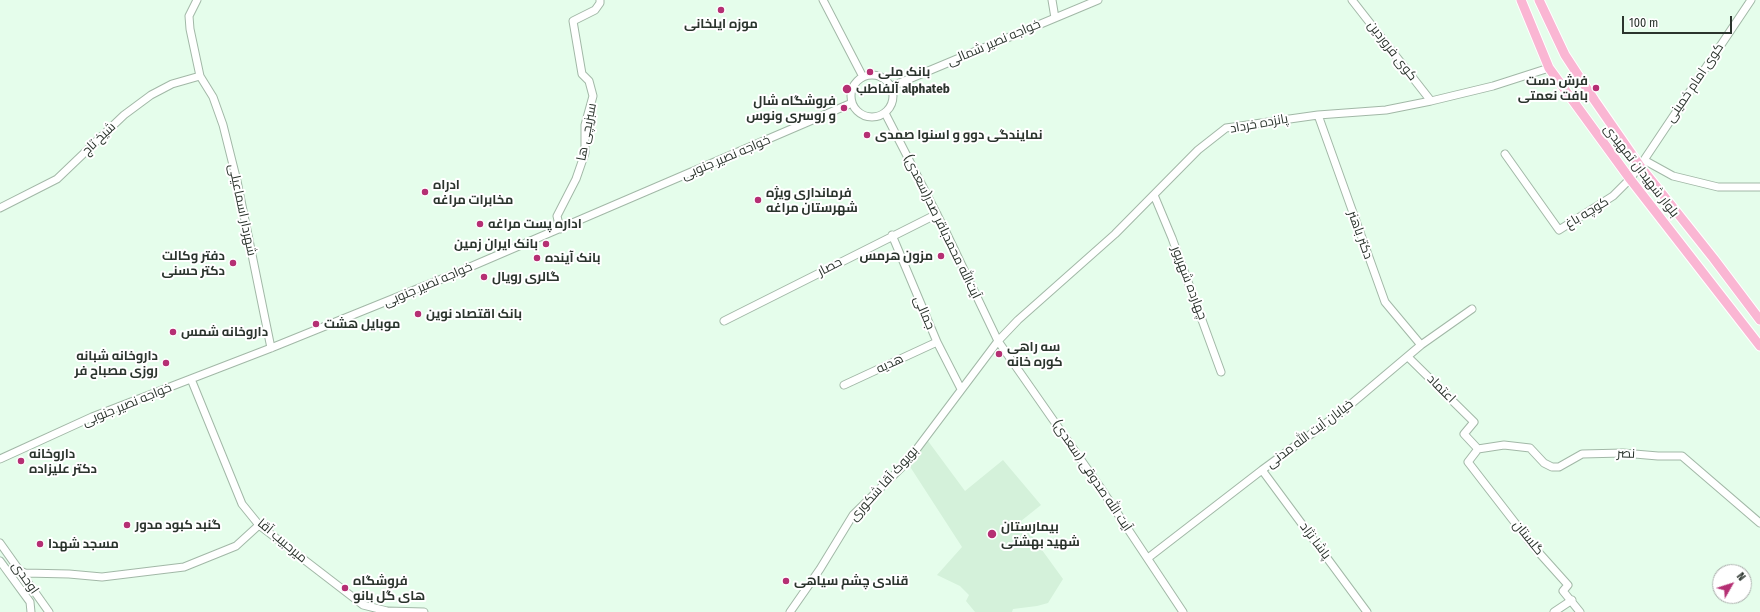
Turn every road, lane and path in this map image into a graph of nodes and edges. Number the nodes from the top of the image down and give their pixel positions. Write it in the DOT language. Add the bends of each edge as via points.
graph roads {
  1 [pos="197,0"];
  2 [pos="600,0"];
  3 [pos="823,0"];
  4 [pos="1052,0"];
  5 [pos="1098,0"];
  6 [pos="1352,0"];
  7 [pos="1521,0"];
  8 [pos="1539,0"];
  9 [pos="1751,0"];
  10 [pos="1055,18"];
  11 [pos="1549,68"];
  12 [pos="200,76"];
  13 [pos="863,77"];
  14 [pos="890,87"];
  15 [pos="1431,101"];
  16 [pos="852,103"];
  17 [pos="885,113"];
  18 [pos="1318,114"];
  19 [pos="1505,154"];
  20 [pos="1642,163"];
  21 [pos="1630,179"];
  22 [pos="1760,187"];
  23 [pos="1154,196"];
  24 [pos="0,208"];
  25 [pos="937,214"];
  26 [pos="560,229"];
  27 [pos="892,235"];
  28 [pos="1472,309"];
  29 [pos="1760,320"];
  30 [pos="724,321"];
  31 [pos="998,341"];
  32 [pos="936,342"];
  33 [pos="1421,345"];
  34 [pos="1760,346"];
  35 [pos="271,348"];
  36 [pos="1408,357"];
  37 [pos="1221,372"];
  38 [pos="191,380"];
  39 [pos="844,385"];
  40 [pos="961,389"];
  41 [pos="1478,449"];
  42 [pos="0,459"];
  43 [pos="1262,470"];
  44 [pos="1760,523"];
  45 [pos="259,525"];
  46 [pos="0,543"];
  47 [pos="1148,558"];
  48 [pos="0,562"];
  49 [pos="20,571"];
  50 [pos="1572,600"];
  51 [pos="31,612"];
  52 [pos="49,612"];
  53 [pos="424,612"];
  54 [pos="790,612"];
  55 [pos="1183,612"];
  56 [pos="1367,612"];
  57 [pos="1554,612"];
  58 [pos="1580,612"];
  1 -- 12 [label="street, شهردار اسماعیلی" via="189,16"];
  2 -- 26 [label="street, سبزیچی ها" via="594,10 574,21 582,74 589,81 593,96 586,125 584,153 576,179 557,216"];
  3 -- 13 [label="street"];
  4 -- 10 [label="street"];
  5 -- 10 [label="street, خواجه نصیر شمالی"];
  6 -- 15 [label="street, کوی فروردین"];
  7 -- 11 [label="main road, بلوار شهیدان تمهیدی"];
  8 -- 20 [label="main road, بلوار شهیدان تمهیدی" via="1565,55"];
  9 -- 20 [label="street, کوی امام خمینی"];
  10 -- 14 [label="street, خواجه نصیر شمالی"];
  11 -- 15 [label="street, پانزده خرداد" via="1493,86"];
  11 -- 21 [label="main road, بلوار شهیدان تمهیدی"];
  12 -- 24 [label="street, شیخ تاج" via="172,84 151,95 124,115 57,179"];
  12 -- 35 [label="street, شهردار اسماعیلی" via="213,97 223,125"];
  13 -- 14 [label="street" via="876,76"];
  13 -- 16 [label="street" via="854,85"];
  14 -- 17 [label="street" via="892,98"];
  15 -- 18 [label="street, پانزده خرداد" via="1386,110"];
  16 -- 17 [label="street" via="865,116 872,117"];
  16 -- 26 [label="street, خواجه نصیر جنوبی"];
  17 -- 25 [label="street, آیت‌الله محمدباقر صدر(سعدی)"];
  18 -- 23 [label="street, پانزده خرداد" via="1226,128 1198,150"];
  18 -- 33 [label="street, دکتر باهنر" via="1385,302"];
  19 -- 21 [label="street, کوچه باغ" via="1559,230 1614,196"];
  20 -- 21 [label="street, کوی امام خمینی"];
  20 -- 22 [label="street" via="1673,176 1718,188"];
  20 -- 29 [label="main road, بلوار شهیدان تمهیدی"];
  21 -- 34 [label="main road, بلوار شهیدان تمهیدی"];
  23 -- 31 [label="street, پانزده خرداد"];
  23 -- 37 [label="street, چهارده شهریور"];
  25 -- 27 [label="street, حصار"];
  25 -- 31 [label="street, آیت‌الله محمدباقر صدر(سعدی)"];
  26 -- 35 [label="street, خواجه نصیر جنوبی"];
  27 -- 30 [label="street, حصار"];
  27 -- 32 [label="street, جمالی"];
  28 -- 33 [label="street, خیابان آیت الله مدنی"];
  31 -- 40 [label="street, بویوک آقا شکوری"];
  31 -- 47 [label="street, آیت الله صدوقی (سعدی)"];
  32 -- 39 [label="street, هدیه"];
  32 -- 40 [label="street, جمالی"];
  33 -- 36 [label="street, خیابان آیت الله مدنی"];
  35 -- 38 [label="street, خواجه نصیر جنوبی"];
  36 -- 41 [label="street, اعتماد" via="1474,422 1464,434"];
  36 -- 43 [label="street, خیابان آیت الله مدنی" via="1344,410"];
  38 -- 42 [label="street, خواجه نصیر جنوبی" via="92,417"];
  38 -- 45 [label="street, میرحبیب آقا" via="242,504"];
  40 -- 54 [label="street, بویوک آقا شکوری" via="907,462 854,515"];
  41 -- 44 [label="street, نصر" via="1504,445 1530,448 1544,463 1552,467 1558,467 1582,454 1682,456"];
  41 -- 50 [label="street, گلستان" via="1468,462 1533,546 1568,585 1563,591"];
  43 -- 47 [label="street, خیابان آیت الله مدنی"];
  43 -- 56 [label="street, پاشا نژاد"];
  45 -- 49 [label="street" via="236,546 184,567 102,577"];
  45 -- 53 [label="street, میرحبیب آقا" via="363,604 386,610"];
  46 -- 49 [label="street, اوحدی"];
  47 -- 55 [label="street, آیت الله صدوقی (سعدی)"];
  48 -- 51 [label="street, اوحدی" via="30,602"];
  49 -- 52 [label="street, اوحدی"];
  50 -- 57 [label="street"];
  50 -- 58 [label="street, گلستان"];
}
